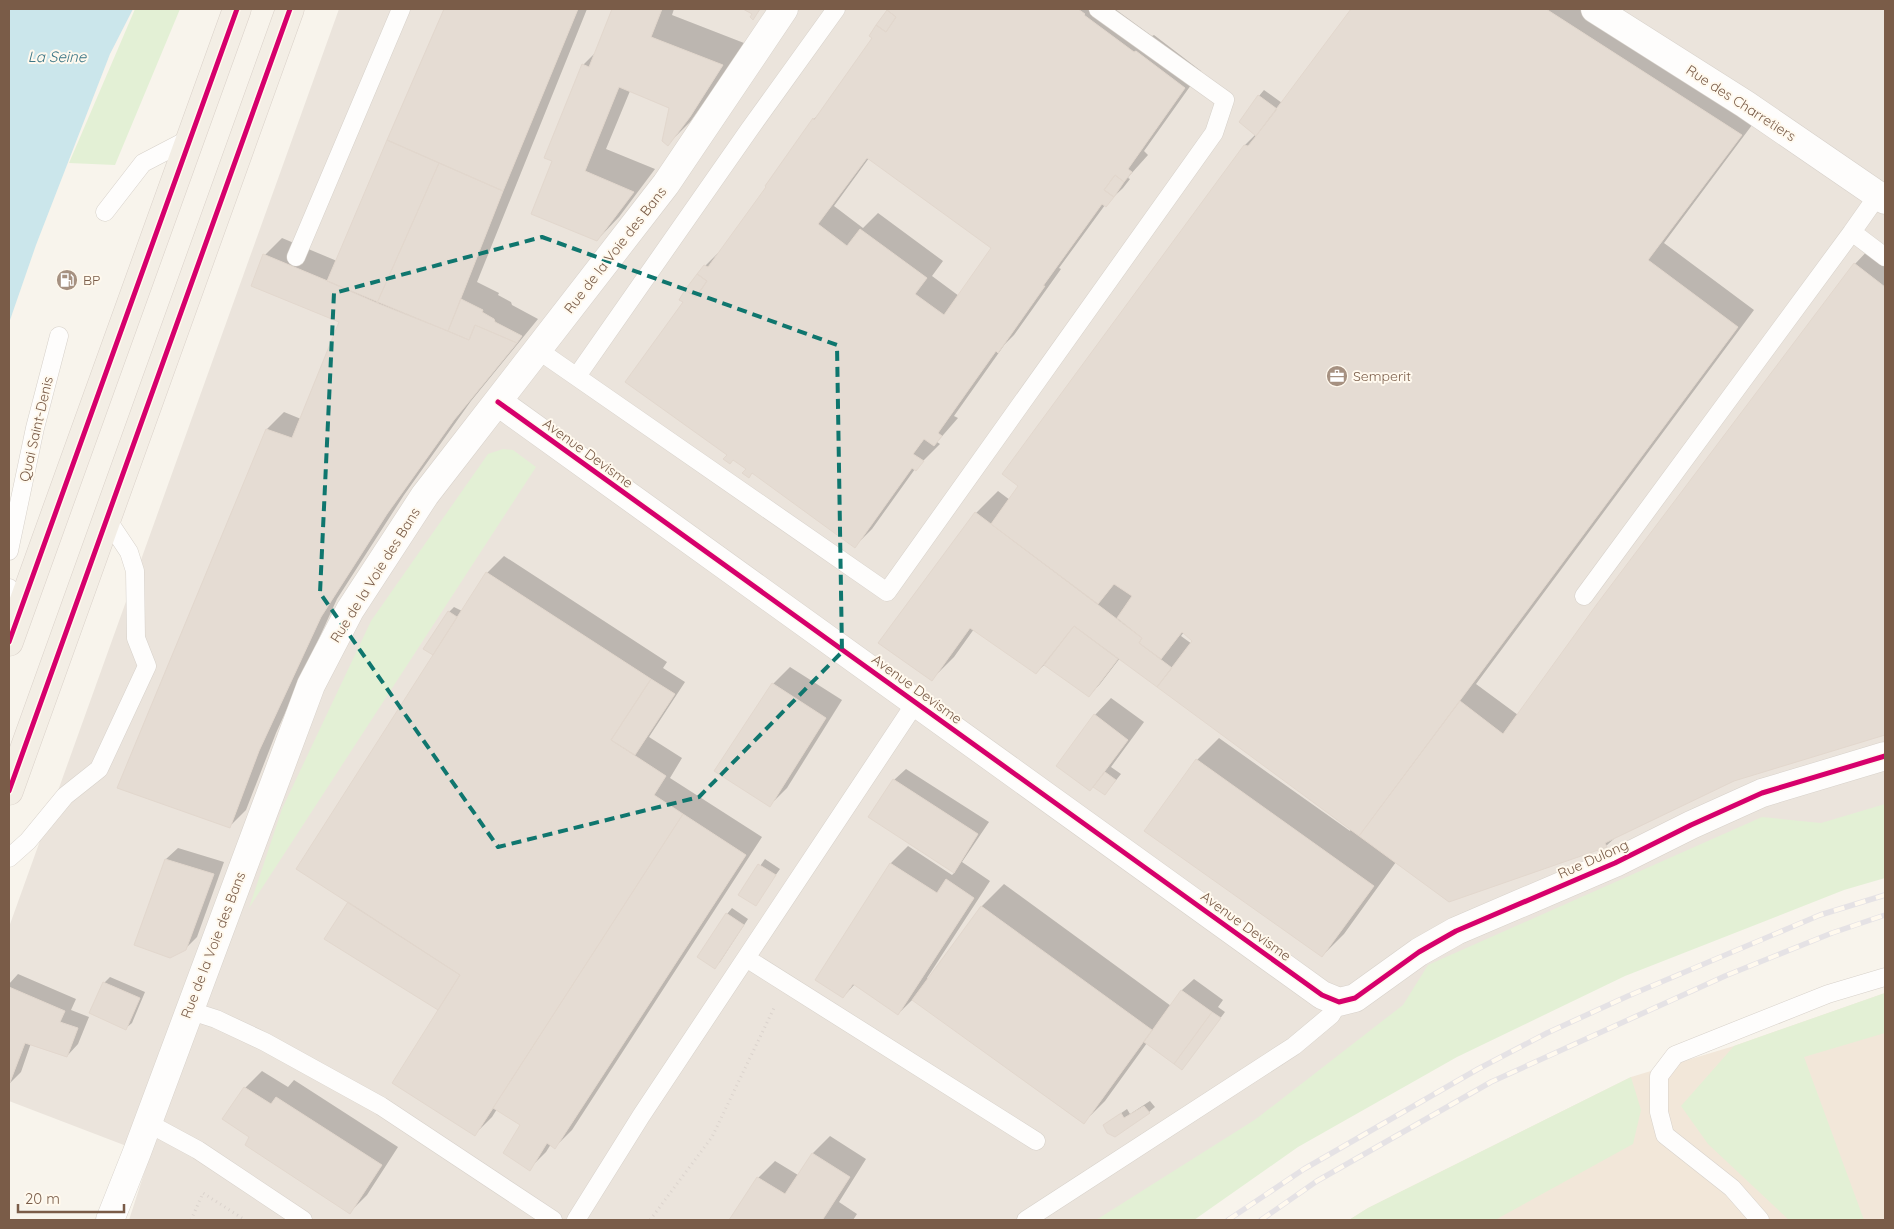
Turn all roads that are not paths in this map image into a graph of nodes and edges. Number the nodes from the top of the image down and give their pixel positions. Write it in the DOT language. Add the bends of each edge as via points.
graph roads {
  1 [pos="237,9"];
  2 [pos="290,9"];
  3 [pos="401,9"];
  4 [pos="784,9"];
  5 [pos="836,9"];
  6 [pos="1098,9"];
  7 [pos="1595,9"];
  8 [pos="191,138"];
  9 [pos="1882,198"];
  10 [pos="105,212"];
  11 [pos="1852,232"];
  12 [pos="1885,256"];
  13 [pos="296,257"];
  14 [pos="59,336"];
  15 [pos="538,350"];
  16 [pos="577,376"];
  17 [pos="498,402"];
  18 [pos="107,519"];
  19 [pos="9,551"];
  20 [pos="9,588"];
  21 [pos="1584,596"];
  22 [pos="18,617"];
  23 [pos="9,642"];
  24 [pos="916,702"];
  25 [pos="1885,756"];
  26 [pos="9,791"];
  27 [pos="9,858"];
  28 [pos="746,958"];
  29 [pos="1885,977"];
  30 [pos="1331,998"];
  31 [pos="188,1010"];
  32 [pos="148,1123"];
  33 [pos="1036,1141"];
  34 [pos="110,1220"];
  35 [pos="303,1220"];
  36 [pos="553,1220"];
  37 [pos="576,1220"];
  38 [pos="1026,1220"];
  39 [pos="1760,1220"];
  1 -- 8 [label="main road"];
  2 -- 18 [label="main road"];
  3 -- 13 [label="lane"];
  4 -- 15 [label="street, Rue de la Voie des Bans" via="666,184"];
  5 -- 16 [label="lane"];
  6 -- 16 [label="lane" via="1225,100 1214,133 887,592"];
  7 -- 9 [label="street, Rue des Charretiers" via="1745,104"];
  8 -- 10 [label="lane" via="143,163"];
  8 -- 22 [label="main road"];
  9 -- 11 [label="lane"];
  11 -- 12 [label="lane"];
  11 -- 21 [label="lane"];
  14 -- 19 [label="lane, Quai Saint-Denis" via="35,428"];
  15 -- 16 [label="lane"];
  15 -- 17 [label="street, Rue de la Voie des Bans"];
  17 -- 24 [label="street, Avenue Devisme"];
  17 -- 31 [label="street, Rue de la Voie des Bans" via="425,495 350,610 311,684"];
  18 -- 26 [label="main road"];
  18 -- 27 [label="lane" via="129,552 135,571 136,638 147,666 99,769 65,796 28,841"];
  20 -- 22 [label="lane"];
  22 -- 23 [label="main road"];
  24 -- 28 [label="lane"];
  24 -- 30 [label="street, Avenue Devisme"];
  25 -- 30 [label="street, Rue Dulong" via="1762,793 1615,863 1456,931 1418,952 1355,998"];
  28 -- 33 [label="lane"];
  28 -- 37 [label="lane"];
  29 -- 39 [label="lane" via="1828,994 1675,1055 1659,1076 1659,1112 1665,1135 1732,1188"];
  30 -- 38 [label="lane" via="1331,1015 1294,1046"];
  31 -- 32 [label="street, Rue de la Voie des Bans"];
  31 -- 36 [label="lane" via="265,1042 381,1106"];
  32 -- 34 [label="street, Rue de la Voie des Bans"];
  32 -- 35 [label="lane" via="198,1150"];
}
